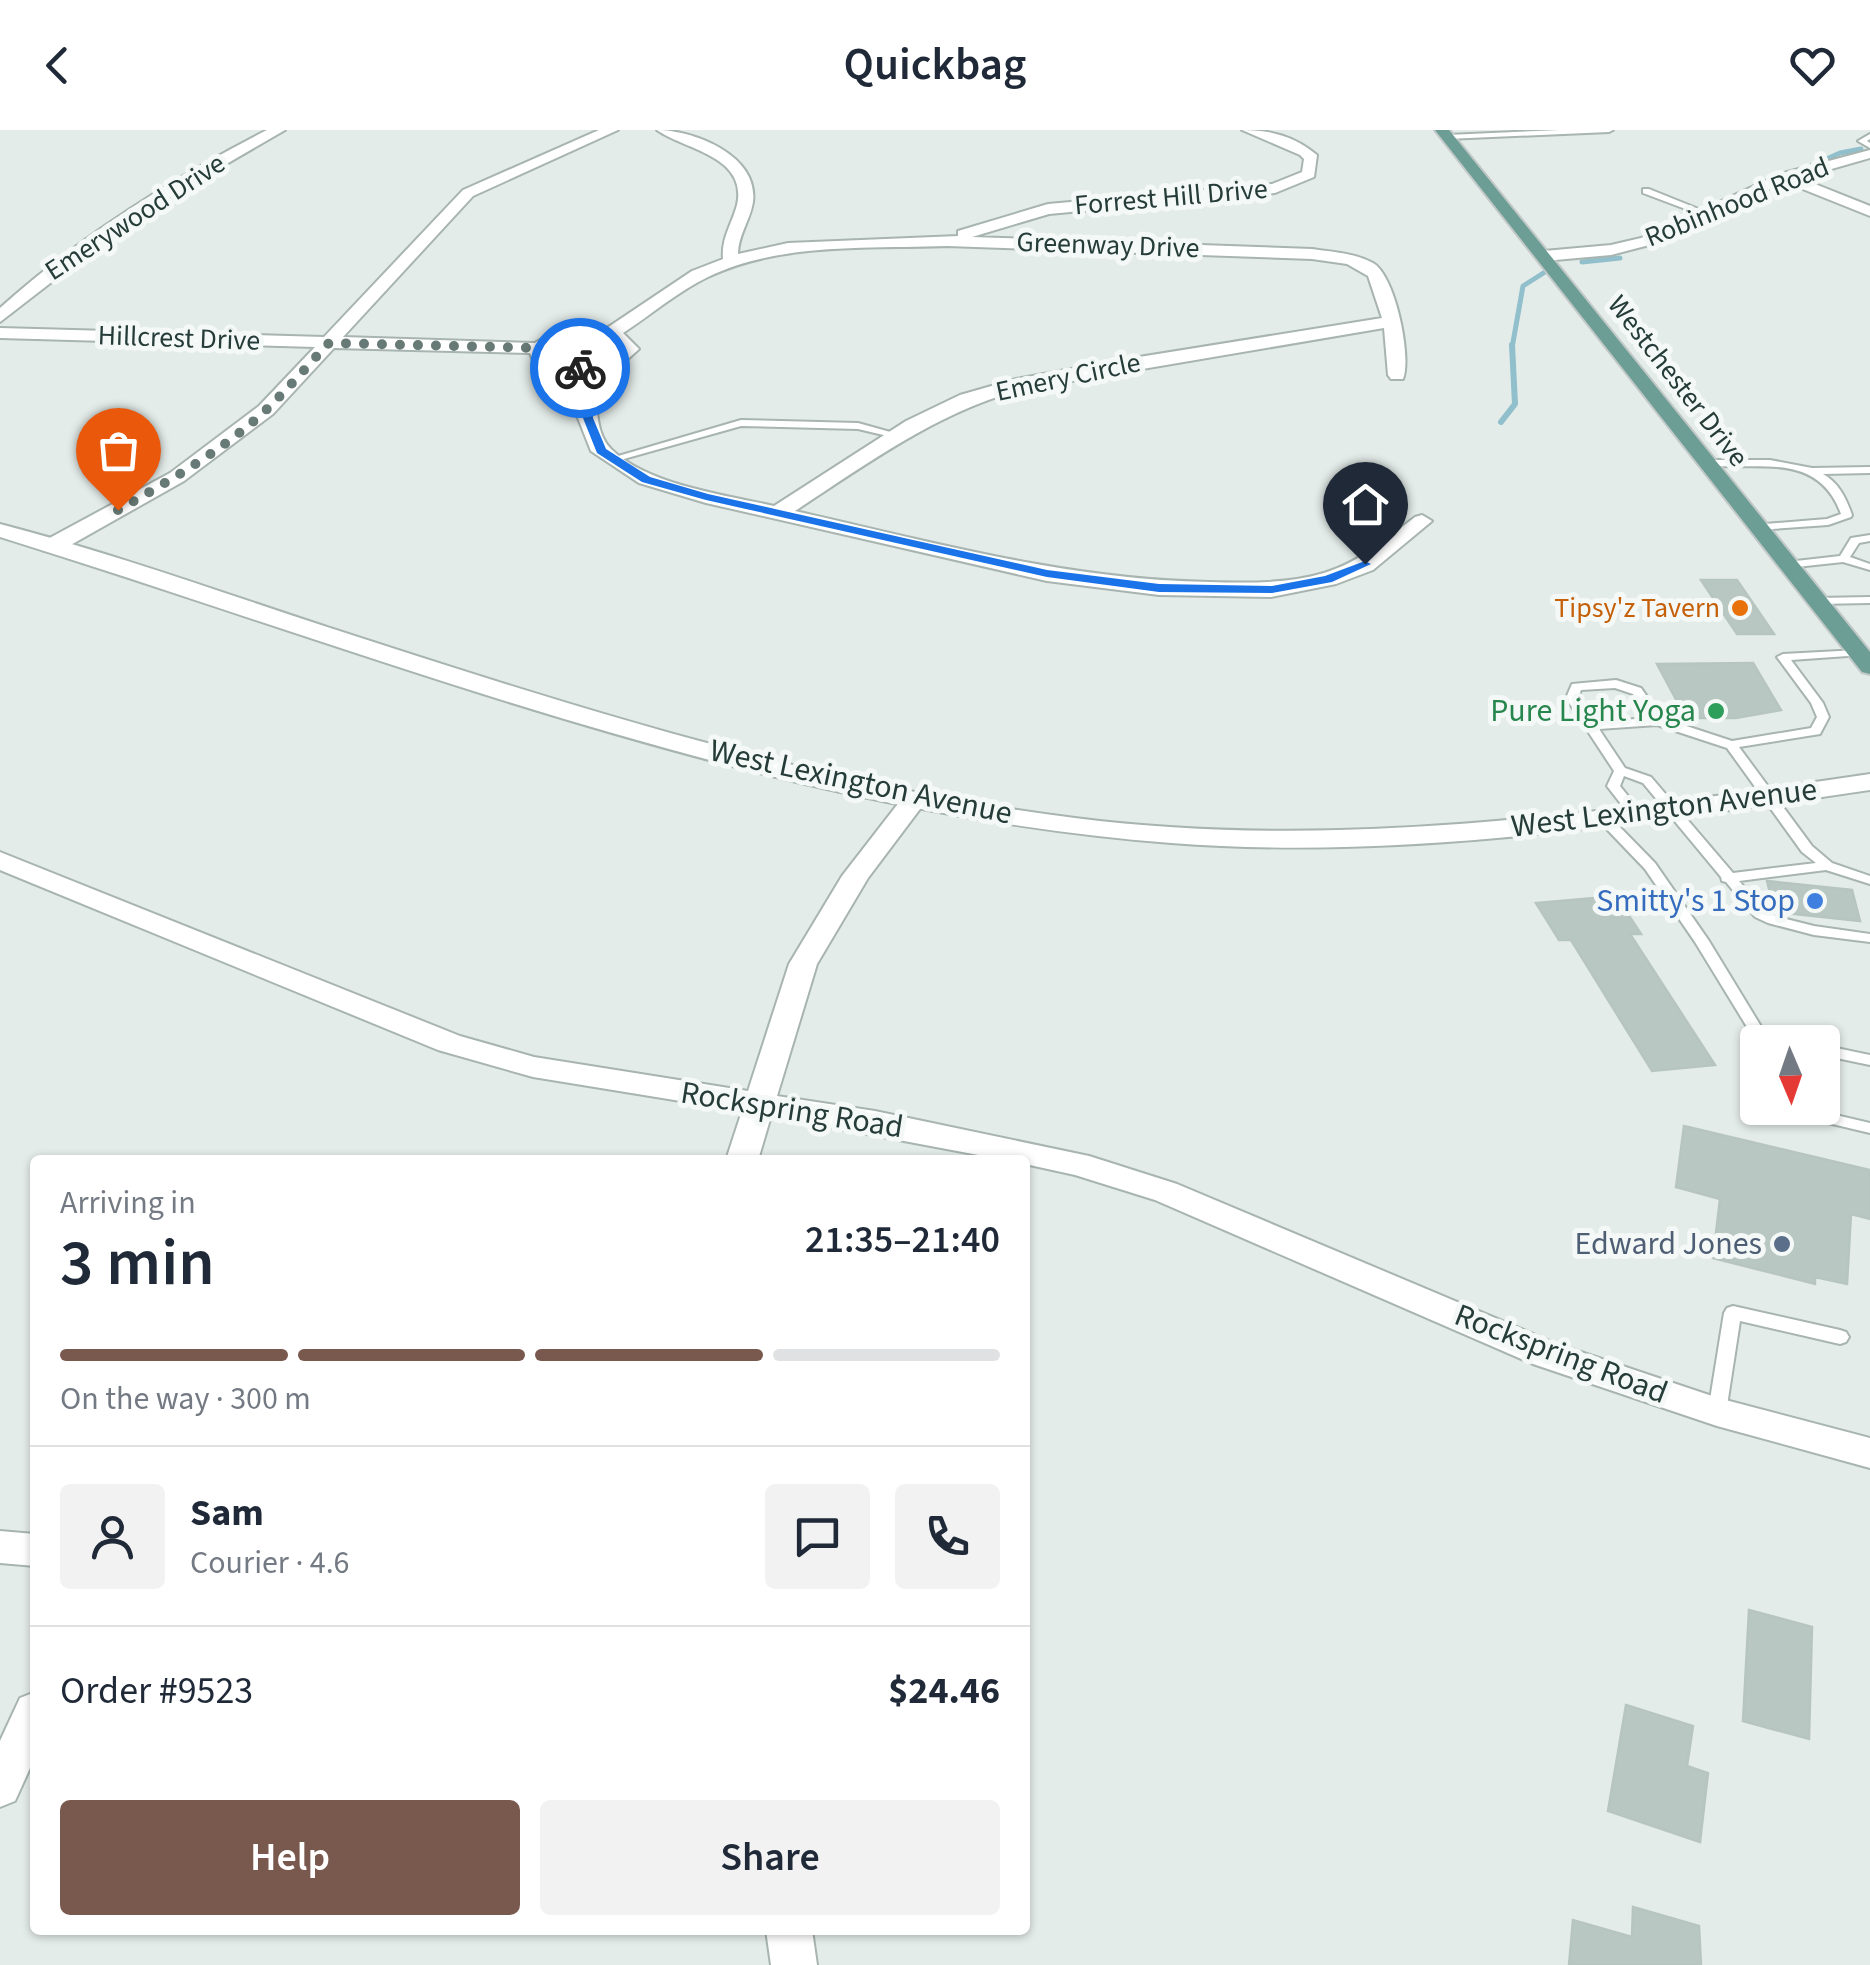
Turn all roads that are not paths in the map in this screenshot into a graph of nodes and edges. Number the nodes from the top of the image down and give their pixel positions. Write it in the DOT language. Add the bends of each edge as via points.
graph roads {
  1 [pos="278,130"];
  2 [pos="611,130"];
  3 [pos="664,130"];
  4 [pos="1249,130"];
  5 [pos="1609,130"];
  6 [pos="1445,133"];
  7 [pos="1870,136"];
  8 [pos="1870,146"];
  9 [pos="1870,154"];
  10 [pos="1785,177"];
  11 [pos="1646,191"];
  12 [pos="1870,211"];
  13 [pos="1706,214"];
  14 [pos="948,241"];
  15 [pos="1544,256"];
  16 [pos="731,261"];
  17 [pos="36,282"];
  18 [pos="0,296"];
  19 [pos="0,317"];
  20 [pos="1389,322"];
  21 [pos="0,333"];
  22 [pos="610,334"];
  23 [pos="329,343"];
  24 [pos="539,348"];
  25 [pos="588,368"];
  26 [pos="1397,376"];
  27 [pos="896,435"];
  28 [pos="613,458"];
  29 [pos="1712,469"];
  30 [pos="1811,470"];
  31 [pos="1870,470"];
  32 [pos="778,513"];
  33 [pos="1422,521"];
  34 [pos="1757,527"];
  35 [pos="0,530"];
  36 [pos="1870,538"];
  37 [pos="52,546"];
  38 [pos="1844,559"];
  39 [pos="1788,565"];
  40 [pos="1870,566"];
  41 [pos="1870,600"];
  42 [pos="1817,601"];
  43 [pos="1864,660"];
  44 [pos="1658,721"];
  45 [pos="1592,726"];
  46 [pos="1731,745"];
  47 [pos="1620,771"];
  48 [pos="1870,782"];
  49 [pos="1772,796"];
  50 [pos="912,801"];
  51 [pos="1675,811"];
  52 [pos="1638,815"];
  53 [pos="1605,820"];
  54 [pos="0,860"];
  55 [pos="1828,866"];
  56 [pos="1726,878"];
  57 [pos="1870,880"];
  58 [pos="1870,938"];
  59 [pos="1750,1025"];
  60 [pos="1840,1054"];
  61 [pos="1870,1060"];
  62 [pos="759,1105"];
  63 [pos="1840,1121"];
  64 [pos="1870,1128"];
  65 [pos="744,1155"];
  66 [pos="1840,1337"];
  67 [pos="1717,1412"];
  68 [pos="1870,1452"];
  69 [pos="0,1547"];
  70 [pos="30,1550"];
  71 [pos="30,1722"];
  72 [pos="0,1787"];
  73 [pos="789,1935"];
  74 [pos="794,1965"];
  1 -- 17 [label="street, Emerywood Drive" via="114,224"];
  2 -- 23 [label="street" via="468,193"];
  3 -- 16 [label="street" via="726,159 742,177 746,202 729,239"];
  4 -- 14 [label="street, Forrest Hill Drive" via="1305,151 1312,158 1309,174 1262,190 1048,209"];
  5 -- 6 [label="lane"];
  6 -- 15 [label="main road, Westchester Drive"];
  7 -- 8 [label="lane" via="1862,140"];
  9 -- 10 [label="street, Robinhood Road"];
  10 -- 12 [label="street"];
  10 -- 13 [label="street, Robinhood Road"];
  11 -- 13 [label="lane"];
  13 -- 15 [label="street, Robinhood Road" via="1646,241"];
  14 -- 16 [label="street, Greenway Drive" via="788,248"];
  14 -- 20 [label="street, Greenway Drive" via="1352,260 1377,274"];
  15 -- 29 [label="main road, Westchester Drive"];
  16 -- 22 [label="street, Greenway Drive" via="698,275"];
  17 -- 18 [label="street"];
  17 -- 19 [label="street, Emerywood Drive"];
  20 -- 26 [label="street, Greenway Drive" via="1400,358"];
  20 -- 27 [label="street, Emery Circle" via="1016,385 966,399"];
  21 -- 23 [label="street, Hillcrest Drive"];
  22 -- 24 [label="street" via="568,334"];
  22 -- 25 [label="street" via="630,349 617,361"];
  23 -- 24 [label="street, Hillcrest Drive"];
  23 -- 37 [label="street" via="235,435 177,477"];
  24 -- 25 [label="street" via="547,364"];
  25 -- 28 [label="street" via="588,418 601,451"];
  27 -- 28 [label="lane" via="858,426 741,424"];
  27 -- 32 [label="street, Emery Circle"];
  28 -- 32 [label="street" via="646,479"];
  29 -- 30 [label="lane"];
  29 -- 34 [label="main road, Westchester Drive"];
  30 -- 31 [label="lane"];
  30 -- 34 [label="lane" via="1823,475 1847,515"];
  32 -- 33 [label="street" via="1047,574 1224,592 1328,579 1365,564"];
  34 -- 39 [label="main road, Westchester Drive"];
  35 -- 37 [label="street, West Lexington Avenue"];
  36 -- 38 [label="lane" via="1855,540"];
  37 -- 50 [label="street, West Lexington Avenue" via="458,676"];
  38 -- 39 [label="lane"];
  38 -- 40 [label="lane"];
  39 -- 42 [label="main road, Westchester Drive"];
  41 -- 42 [label="lane"];
  42 -- 43 [label="main road, Westchester Drive"];
  43 -- 46 [label="lane" via="1784,657 1817,702 1822,717 1816,731"];
  44 -- 45 [label="lane"];
  44 -- 45 [label="lane" via="1637,691 1616,684 1576,687 1572,698"];
  44 -- 46 [label="lane"];
  45 -- 47 [label="lane"];
  46 -- 49 [label="lane"];
  47 -- 51 [label="lane" via="1647,780"];
  47 -- 52 [label="lane" via="1613,786"];
  48 -- 49 [label="street, West Lexington Avenue"];
  49 -- 51 [label="street, West Lexington Avenue"];
  49 -- 55 [label="lane" via="1807,849"];
  50 -- 53 [label="street, West Lexington Avenue" via="1078,827 1277,840"];
  50 -- 62 [label="street" via="802,964"];
  51 -- 52 [label="street, West Lexington Avenue"];
  51 -- 56 [label="lane"];
  52 -- 53 [label="street, West Lexington Avenue"];
  53 -- 59 [label="lane" via="1650,866"];
  54 -- 62 [label="street, Rockspring Road" via="449,1043 532,1067"];
  55 -- 56 [label="lane"];
  55 -- 57 [label="lane"];
  56 -- 58 [label="lane" via="1778,923"];
  60 -- 61 [label="lane"];
  62 -- 65 [label="street"];
  62 -- 67 [label="street, Rockspring Road" via="983,1142 1166,1192 1546,1354"];
  63 -- 64 [label="lane"];
  66 -- 67 [label="lane" via="1733,1312"];
  67 -- 68 [label="street, Rockspring Road"];
  69 -- 70 [label="street"];
  71 -- 72 [label="street"];
  73 -- 74 [label="street"];
}
